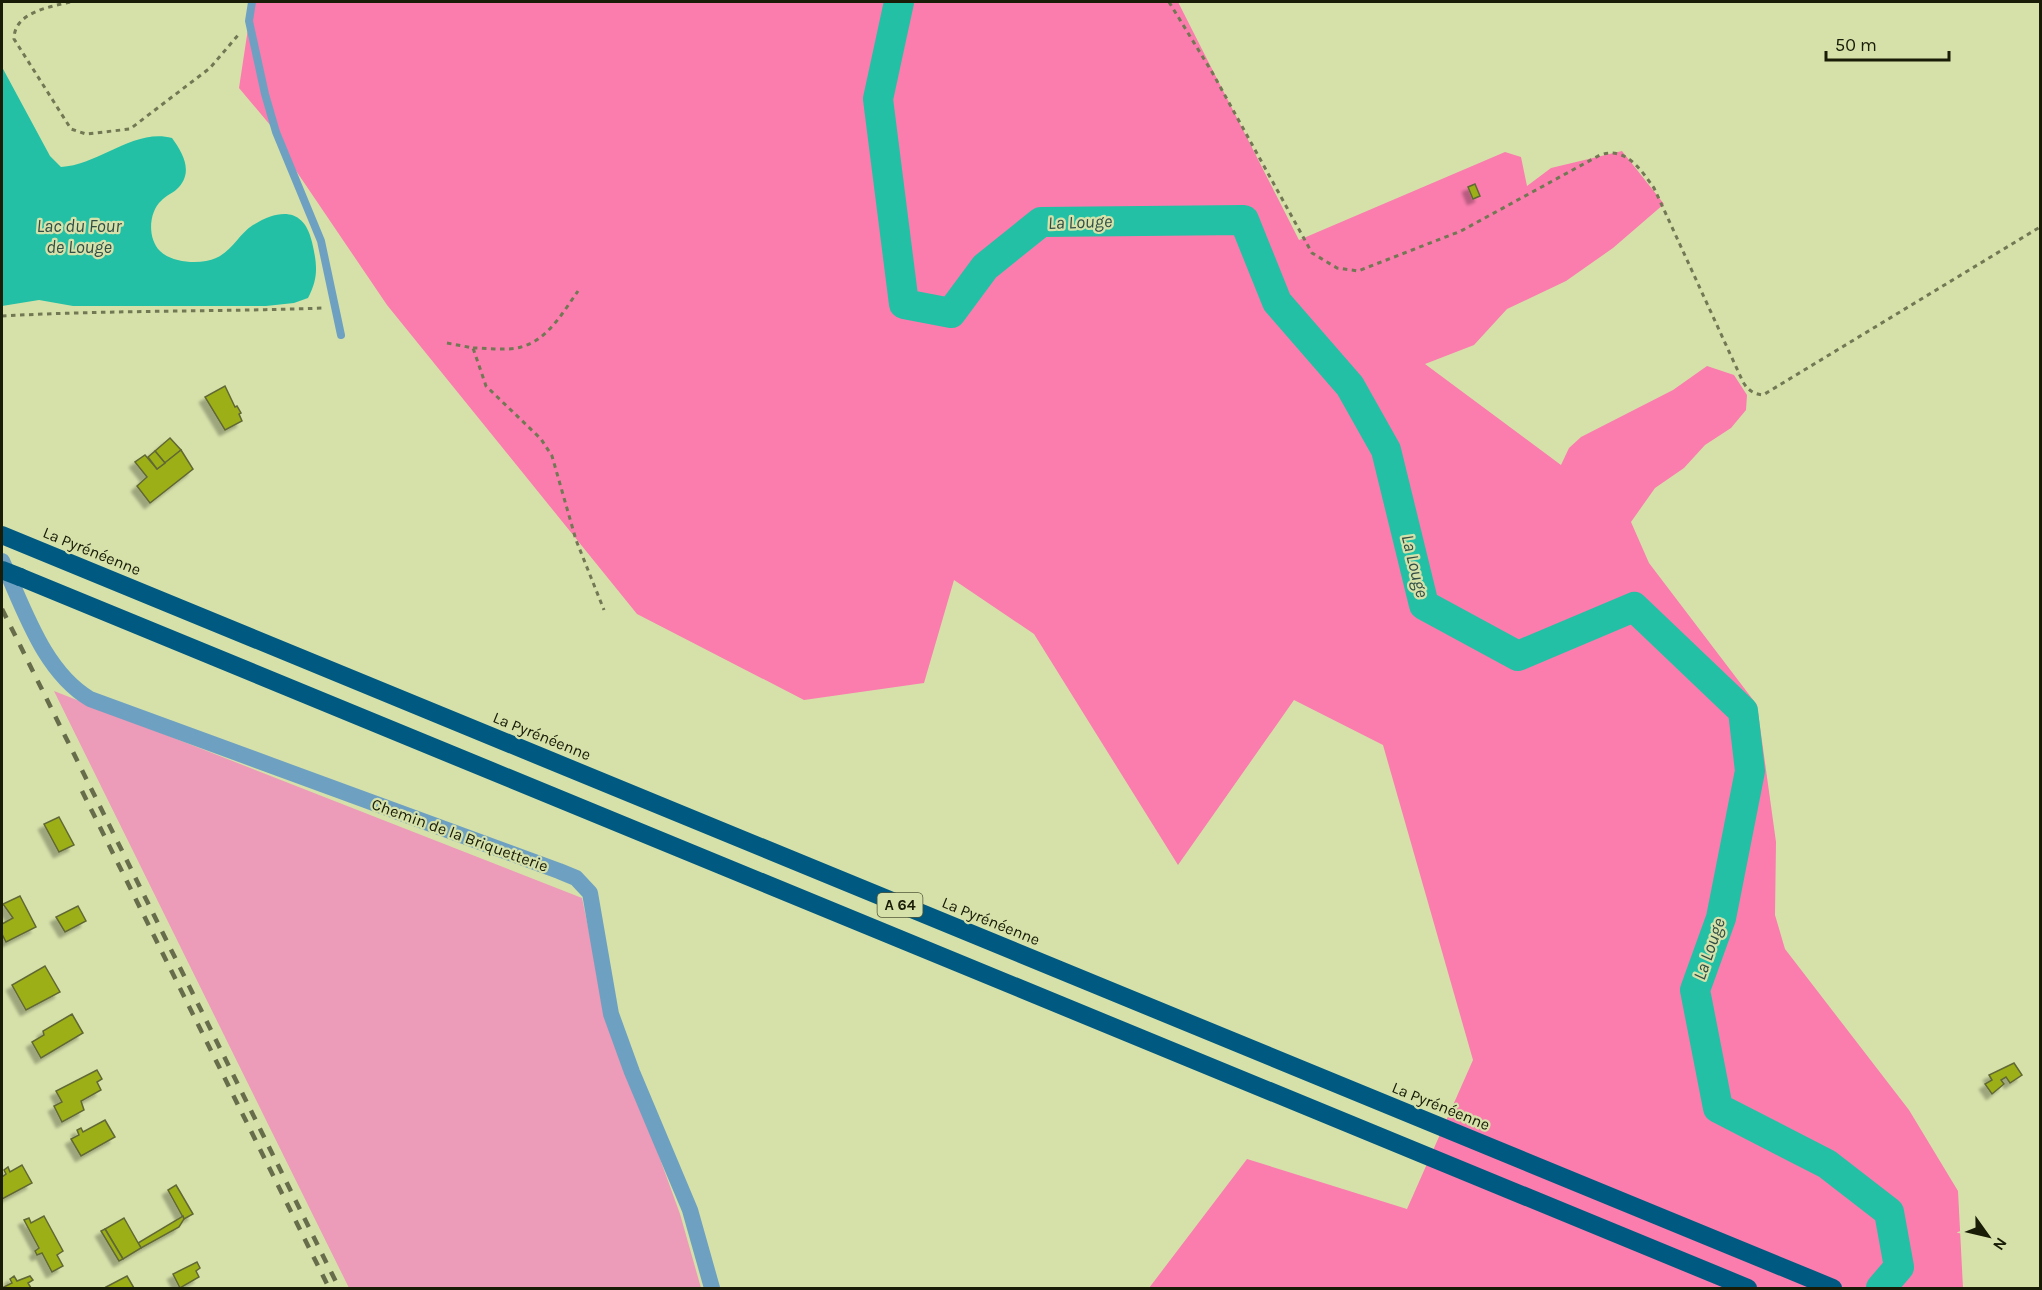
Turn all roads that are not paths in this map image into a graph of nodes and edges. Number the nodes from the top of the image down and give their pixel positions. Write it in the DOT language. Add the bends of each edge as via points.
graph roads {
  1 [pos="252,2"];
  2 [pos="341,335"];
  3 [pos="2,535"];
  4 [pos="2,561"];
  5 [pos="2,570"];
  6 [pos="712,1288"];
  7 [pos="1748,1288"];
  8 [pos="1833,1288"];
  1 -- 2 [label="lane" via="249,21 276,132 312,215"];
  3 -- 8 [label="highway, La Pyrénéenne / A 64"];
  4 -- 6 [label="street, Chemin de la Briquetterie" via="50,658 70,685 90,699 559,871 584,884 592,904 611,1014 690,1210"];
  5 -- 7 [label="highway, A 64, bridge"];
}
